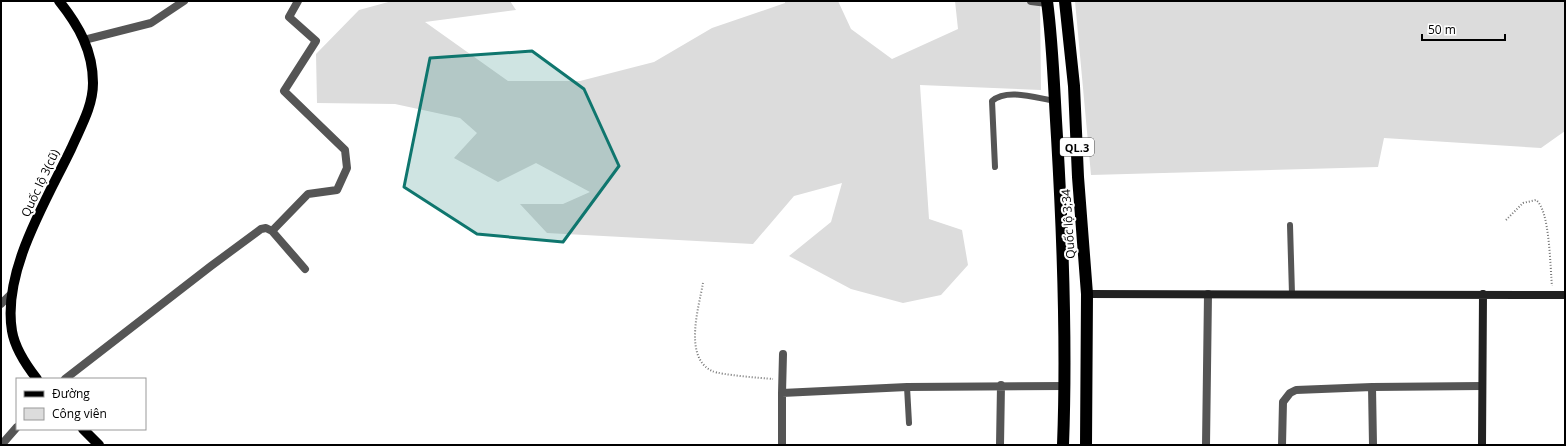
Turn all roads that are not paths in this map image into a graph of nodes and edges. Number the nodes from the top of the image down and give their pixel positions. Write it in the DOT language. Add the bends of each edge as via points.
graph roads {
  1 [pos="59,1"];
  2 [pos="184,1"];
  3 [pos="298,1"];
  4 [pos="1031,1"];
  5 [pos="1047,2"];
  6 [pos="1066,2"];
  7 [pos="84,40"];
  8 [pos="1054,100"];
  9 [pos="995,167"];
  10 [pos="1290,225"];
  11 [pos="272,231"];
  12 [pos="305,269"];
  13 [pos="12,293"];
  14 [pos="1064,293"];
  15 [pos="1087,294"];
  16 [pos="1208,294"];
  17 [pos="1292,294"];
  18 [pos="1483,294"];
  19 [pos="1565,295"];
  20 [pos="1,304"];
  21 [pos="783,354"];
  22 [pos="36,378"];
  23 [pos="66,378"];
  24 [pos="1000,385"];
  25 [pos="1065,386"];
  26 [pos="1482,386"];
  27 [pos="907,387"];
  28 [pos="1372,387"];
  29 [pos="782,393"];
  30 [pos="909,423"];
  31 [pos="16,428"];
  32 [pos="84,430"];
  33 [pos="3,443"];
  34 [pos="99,445"];
  35 [pos="782,445"];
  36 [pos="1000,445"];
  37 [pos="1063,445"];
  38 [pos="1086,445"];
  39 [pos="1206,445"];
  40 [pos="1282,445"];
  41 [pos="1373,445"];
  42 [pos="1482,445"];
  1 -- 7 [label="main road, Quốc lộ 3(cũ)" via="74,20"];
  2 -- 7 [label="street" via="151,22"];
  3 -- 11 [label="street" via="289,17 316,41 284,91 345,150 347,168 337,190 308,194"];
  4 -- 5 [label="street"];
  5 -- 8 [label="highway, Quốc lộ 3;34 / QL.3" via="1053,49"];
  6 -- 15 [label="highway, Quốc lộ 3;34 / QL.3"];
  7 -- 13 [label="main road, Quốc lộ 3(cũ)" via="92,68 92,96 85,119 26,244"];
  8 -- 9 [label="lane" via="1015,94 996,97 992,101"];
  8 -- 14 [label="highway, Quốc lộ 3;34 / QL.3"];
  10 -- 17 [label="lane"];
  11 -- 12 [label="street"];
  11 -- 23 [label="street" via="266,228 259,230"];
  13 -- 20 [label="street"];
  13 -- 22 [label="main road, Quốc lộ 3(cũ)" via="12,333 24,360"];
  14 -- 15 [label="highway"];
  14 -- 25 [label="highway, Quốc lộ 3;34 / QL.3"];
  15 -- 16 [label="street"];
  15 -- 38 [label="highway, Quốc lộ 3;34 / QL.3"];
  16 -- 17 [label="street"];
  16 -- 39 [label="street"];
  17 -- 18 [label="street"];
  18 -- 19 [label="street"];
  18 -- 26 [label="street"];
  21 -- 29 [label="street"];
  24 -- 25 [label="street"];
  24 -- 27 [label="street"];
  24 -- 36 [label="street"];
  25 -- 37 [label="highway, Quốc lộ 3;34 / QL.3"];
  26 -- 28 [label="street"];
  26 -- 42 [label="street"];
  27 -- 29 [label="street"];
  27 -- 30 [label="lane"];
  28 -- 40 [label="street" via="1296,390 1290,393 1282,402 1281,408"];
  28 -- 41 [label="street"];
  29 -- 35 [label="street"];
  31 -- 33 [label="street"];
  32 -- 34 [label="main road"];
}
